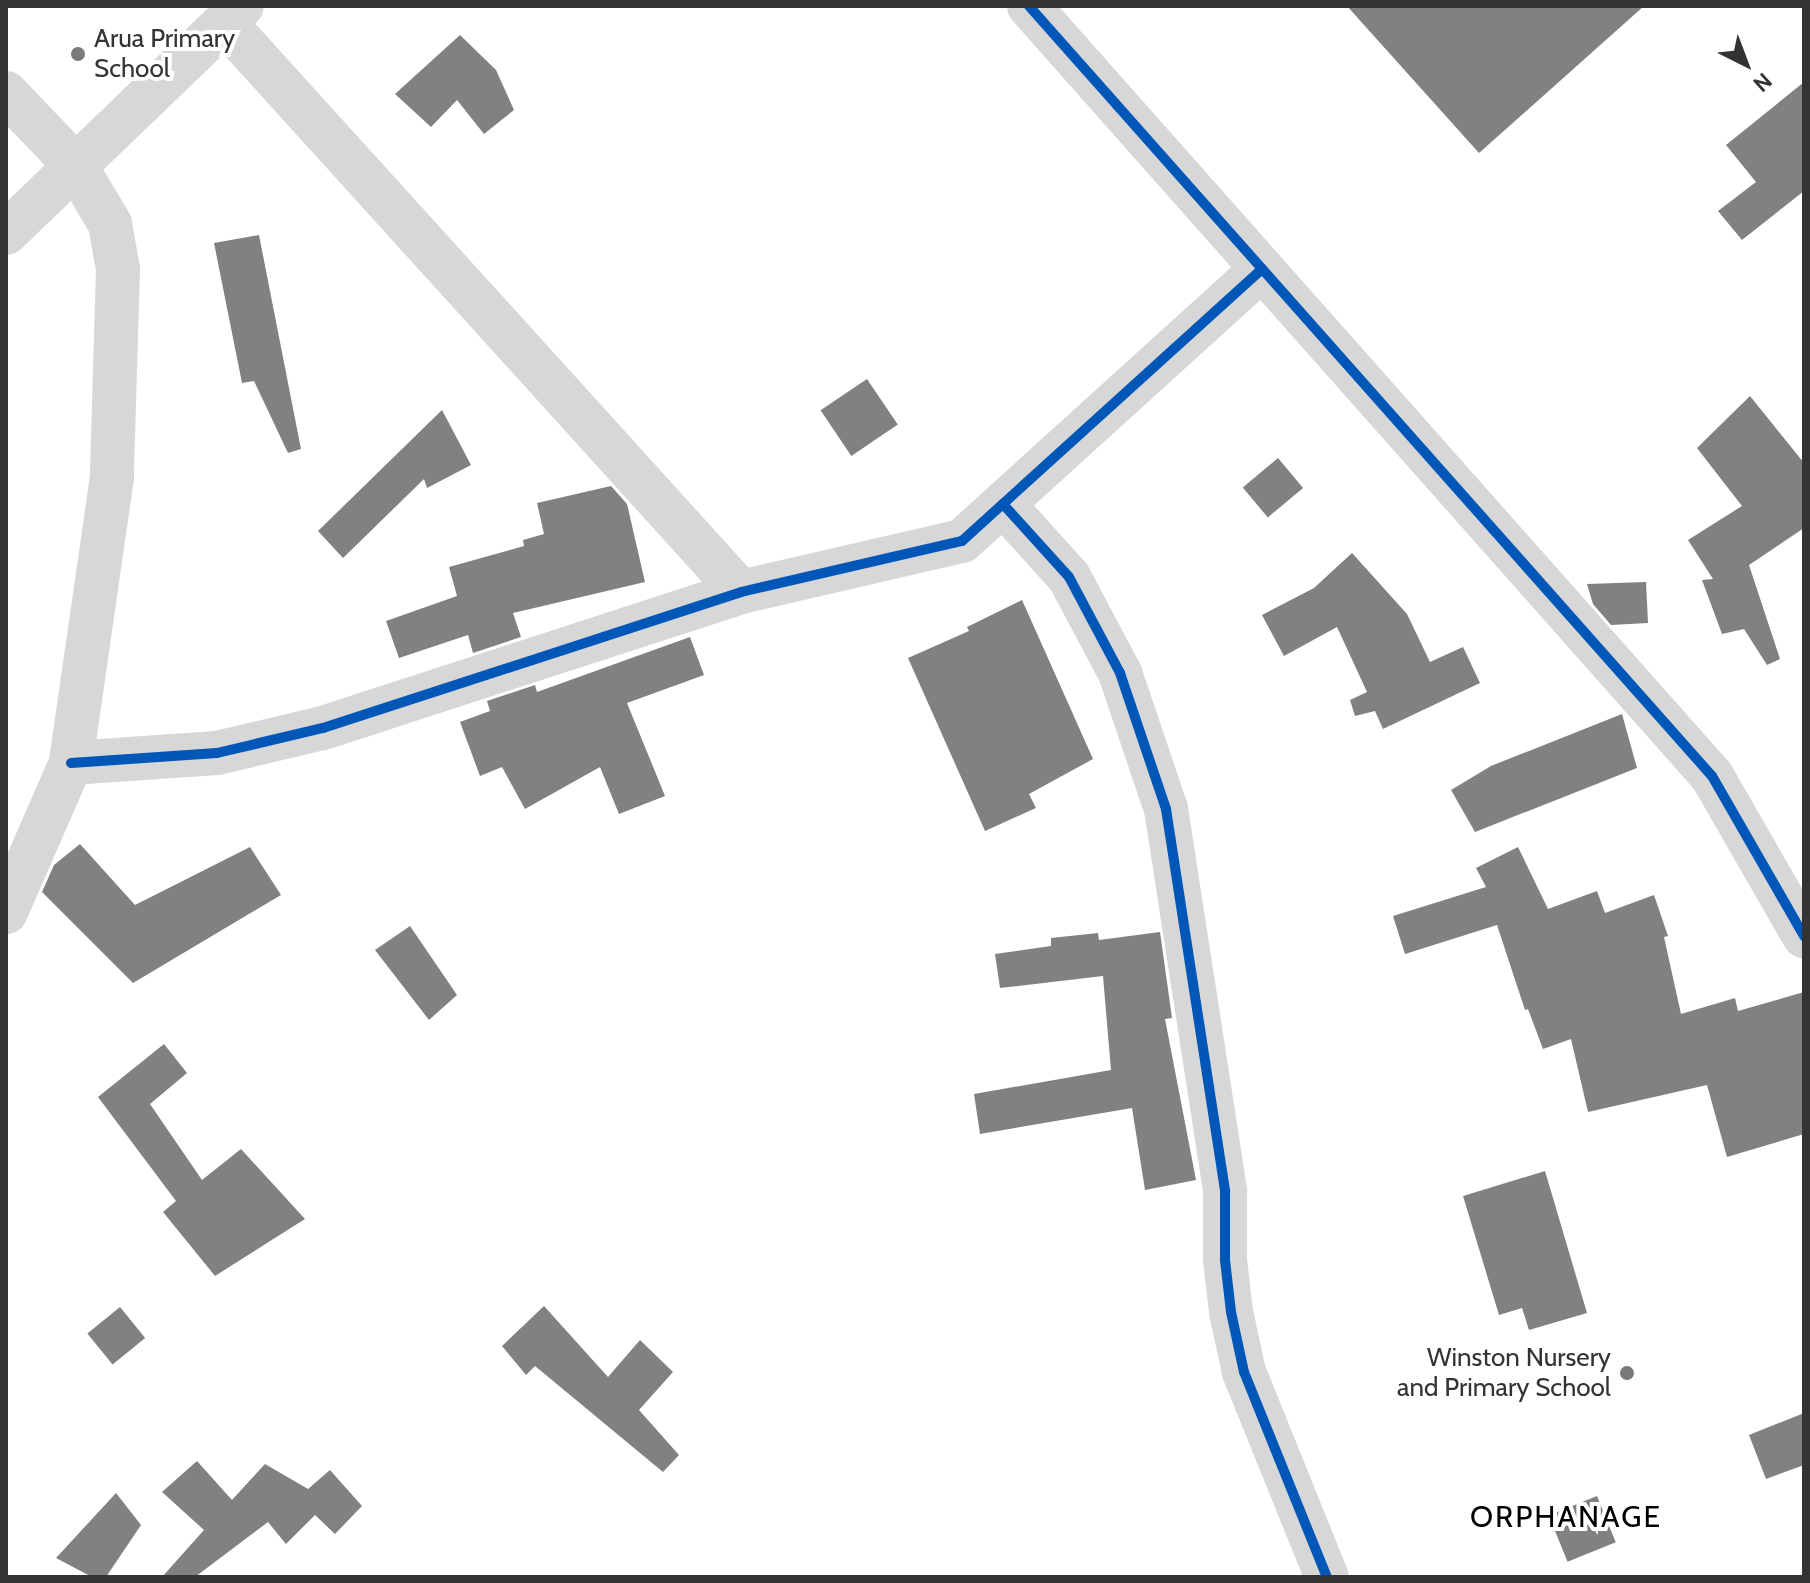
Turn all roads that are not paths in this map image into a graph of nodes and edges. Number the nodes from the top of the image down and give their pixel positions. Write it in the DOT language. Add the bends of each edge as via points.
graph roads {
  1 [pos="1029,6"];
  2 [pos="233,14"];
  3 [pos="6,93"];
  4 [pos="75,165"];
  5 [pos="6,233"];
  6 [pos="1262,269"];
  7 [pos="1003,504"];
  8 [pos="741,592"];
  9 [pos="71,763"];
  10 [pos="6,912"];
  11 [pos="1804,936"];
  12 [pos="1327,1577"];
  1 -- 6 [label="street"];
  2 -- 4 [label="street"];
  2 -- 8 [label="street"];
  3 -- 4 [label="street"];
  4 -- 5 [label="street"];
  4 -- 9 [label="street" via="110,224 118,269 112,477"];
  6 -- 7 [label="street"];
  6 -- 11 [label="street" via="1712,776"];
  7 -- 8 [label="street" via="962,541"];
  7 -- 12 [label="street" via="1069,577 1120,673 1166,809 1225,1191 1231,1312 1244,1372"];
  8 -- 9 [label="street" via="323,728 217,753"];
  9 -- 10 [label="street"];
}
